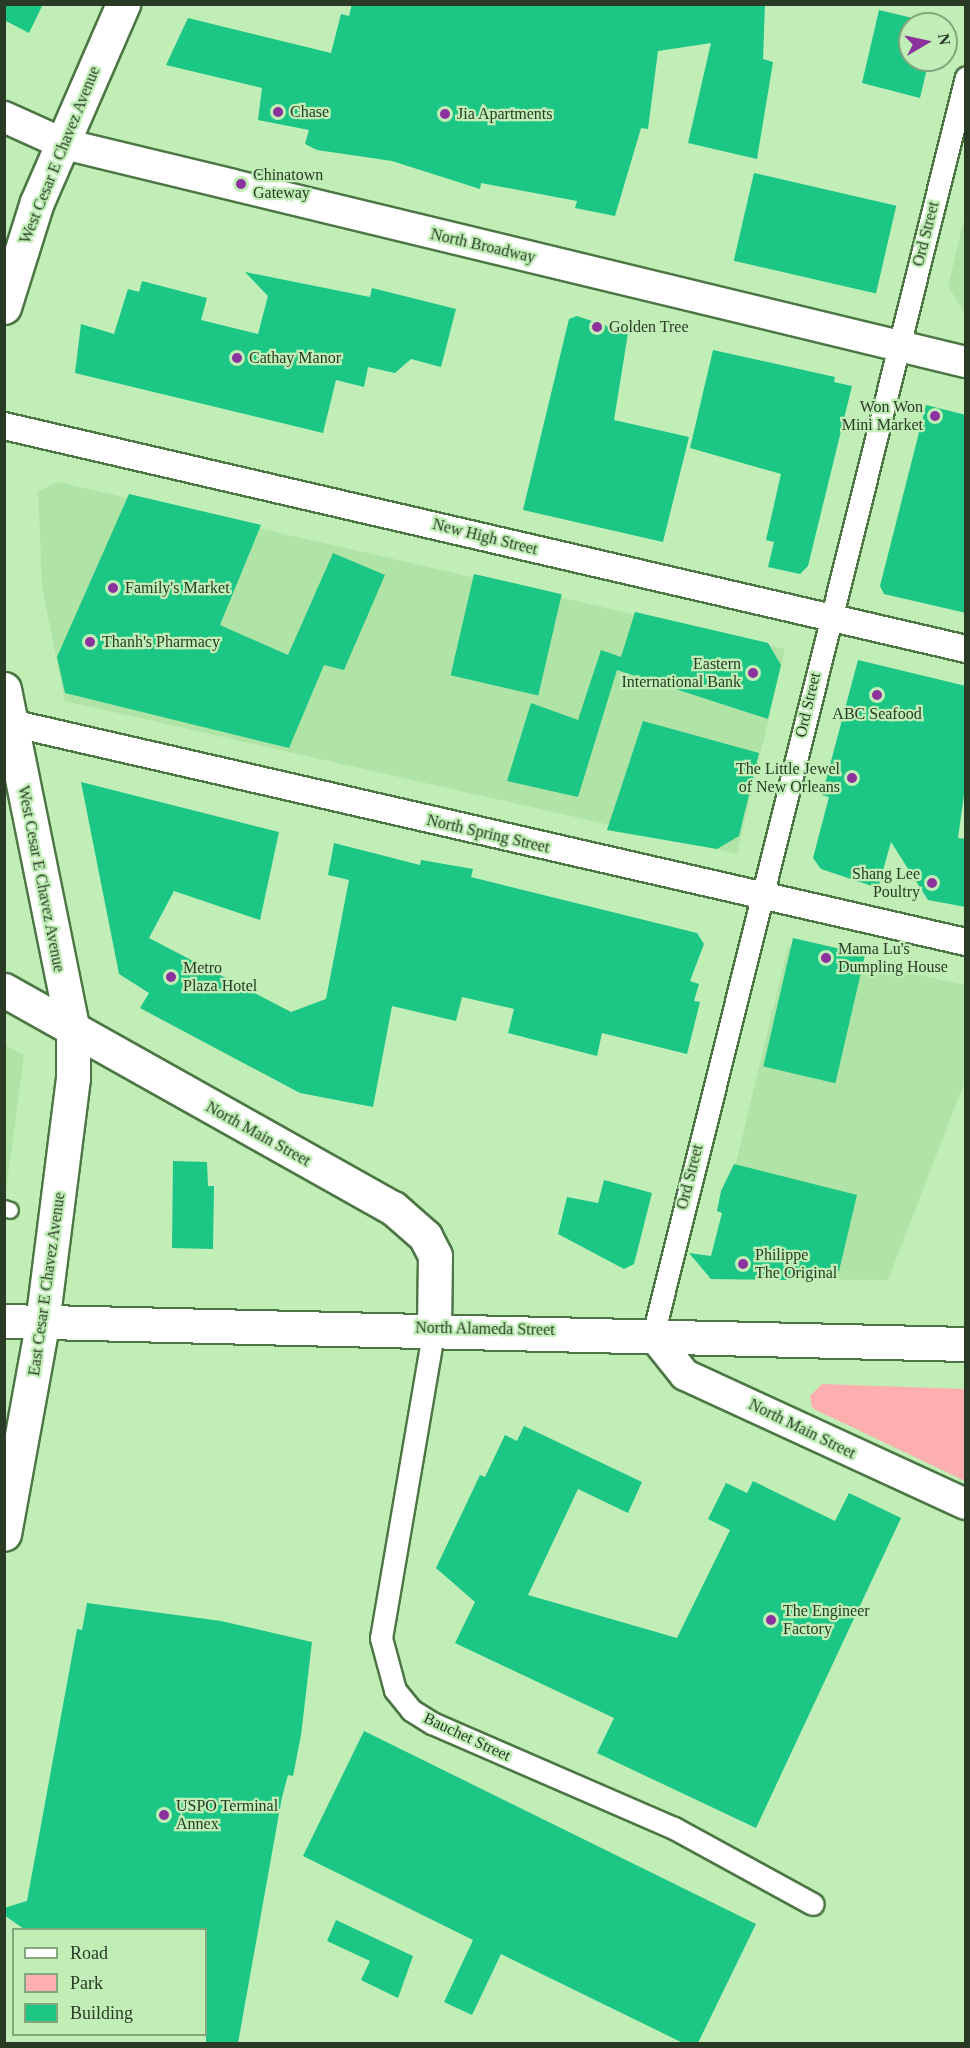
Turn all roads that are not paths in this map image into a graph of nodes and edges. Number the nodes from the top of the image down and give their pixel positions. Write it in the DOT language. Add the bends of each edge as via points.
graph roads {
  1 [pos="123,4"];
  2 [pos="966,77"];
  3 [pos="4,117"];
  4 [pos="64,144"];
  5 [pos="4,308"];
  6 [pos="897,346"];
  7 [pos="966,362"];
  8 [pos="4,426"];
  9 [pos="830,619"];
  10 [pos="966,649"];
  11 [pos="4,689"];
  12 [pos="10,723"];
  13 [pos="762,899"];
  14 [pos="966,942"];
  15 [pos="4,990"];
  16 [pos="73,1032"];
  17 [pos="4,1321"];
  18 [pos="42,1325"];
  19 [pos="434,1328"];
  20 [pos="653,1335"];
  21 [pos="966,1344"];
  22 [pos="966,1504"];
  23 [pos="4,1534"];
  24 [pos="813,1904"];
  1 -- 4 [label="main road, West Cesar E Chavez Avenue"];
  2 -- 6 [label="street, Ord Street"];
  3 -- 4 [label="main road, North Broadway"];
  4 -- 5 [label="main road, West Cesar E Chavez Avenue" via="37,202"];
  4 -- 6 [label="main road, North Broadway"];
  6 -- 7 [label="main road, North Broadway"];
  6 -- 9 [label="street, Ord Street"];
  8 -- 9 [label="street, New High Street"];
  9 -- 10 [label="street, New High Street"];
  9 -- 13 [label="street, Ord Street"];
  11 -- 12 [label="main road, West Cesar E Chavez Avenue"];
  12 -- 13 [label="street, North Spring Street"];
  12 -- 16 [label="main road, West Cesar E Chavez Avenue"];
  13 -- 14 [label="street, North Spring Street"];
  13 -- 20 [label="street, Ord Street"];
  15 -- 16 [label="main road, North Main Street"];
  16 -- 18 [label="main road, East Cesar E Chavez Avenue" via="69,1115"];
  16 -- 19 [label="main road, North Main Street" via="393,1208 425,1236 435,1256"];
  17 -- 18 [label="main road, North Alameda Street"];
  18 -- 19 [label="main road, North Alameda Street"];
  18 -- 23 [label="main road, East Cesar E Chavez Avenue"];
  19 -- 20 [label="main road, North Alameda Street"];
  19 -- 24 [label="street, Bauchet Street" via="381,1638 395,1690 432,1723 674,1828"];
  20 -- 21 [label="main road, North Alameda Street"];
  20 -- 22 [label="main road, North Main Street" via="685,1375"];
}
